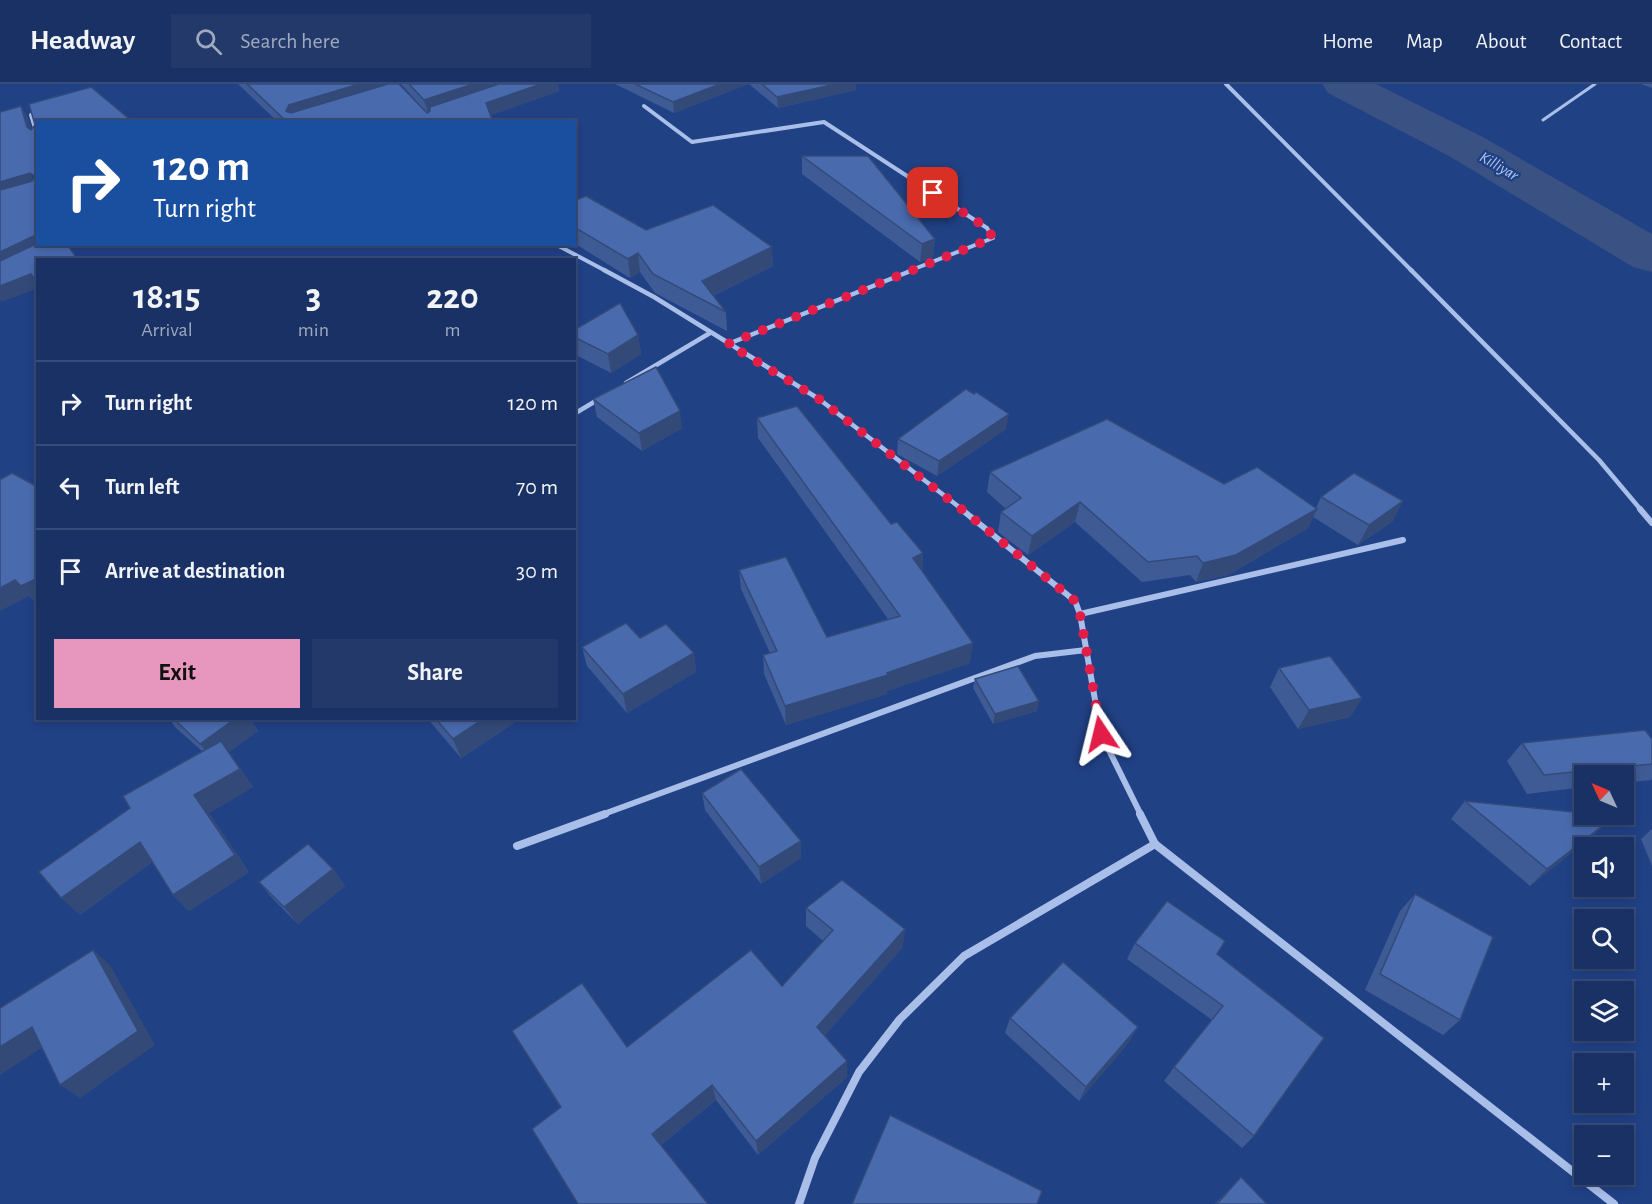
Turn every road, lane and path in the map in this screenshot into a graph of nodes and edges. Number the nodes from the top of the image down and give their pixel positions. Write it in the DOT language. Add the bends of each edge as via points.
graph roads {
  1 [pos="1226,84"];
  2 [pos="1595,84"];
  3 [pos="644,106"];
  4 [pos="31,114"];
  5 [pos="1543,120"];
  6 [pos="36,131"];
  7 [pos="559,246"];
  8 [pos="710,333"];
  9 [pos="728,344"];
  10 [pos="623,385"];
  11 [pos="604,397"];
  12 [pos="576,413"];
  13 [pos="1652,523"];
  14 [pos="1403,540"];
  15 [pos="1080,614"];
  16 [pos="1086,650"];
  17 [pos="1155,844"];
  18 [pos="517,846"];
  19 [pos="799,1204"];
  20 [pos="1614,1204"];
  1 -- 13 [label="street" via="1599,460"];
  2 -- 5 [label="lane"];
  3 -- 9 [label="street" via="692,142 824,122 987,228 993,238"];
  4 -- 6 [label="street"];
  7 -- 8 [label="street" via="654,297"];
  8 -- 9 [label="street"];
  8 -- 10 [label="street"];
  9 -- 15 [label="street" via="819,399 1075,601"];
  11 -- 12 [label="street"];
  14 -- 15 [label="street"];
  15 -- 16 [label="street"];
  16 -- 17 [label="street" via="1101,734"];
  16 -- 18 [label="street" via="1035,656"];
  17 -- 19 [label="street" via="964,956 900,1019 859,1072 815,1158"];
  17 -- 20 [label="street"];
}
